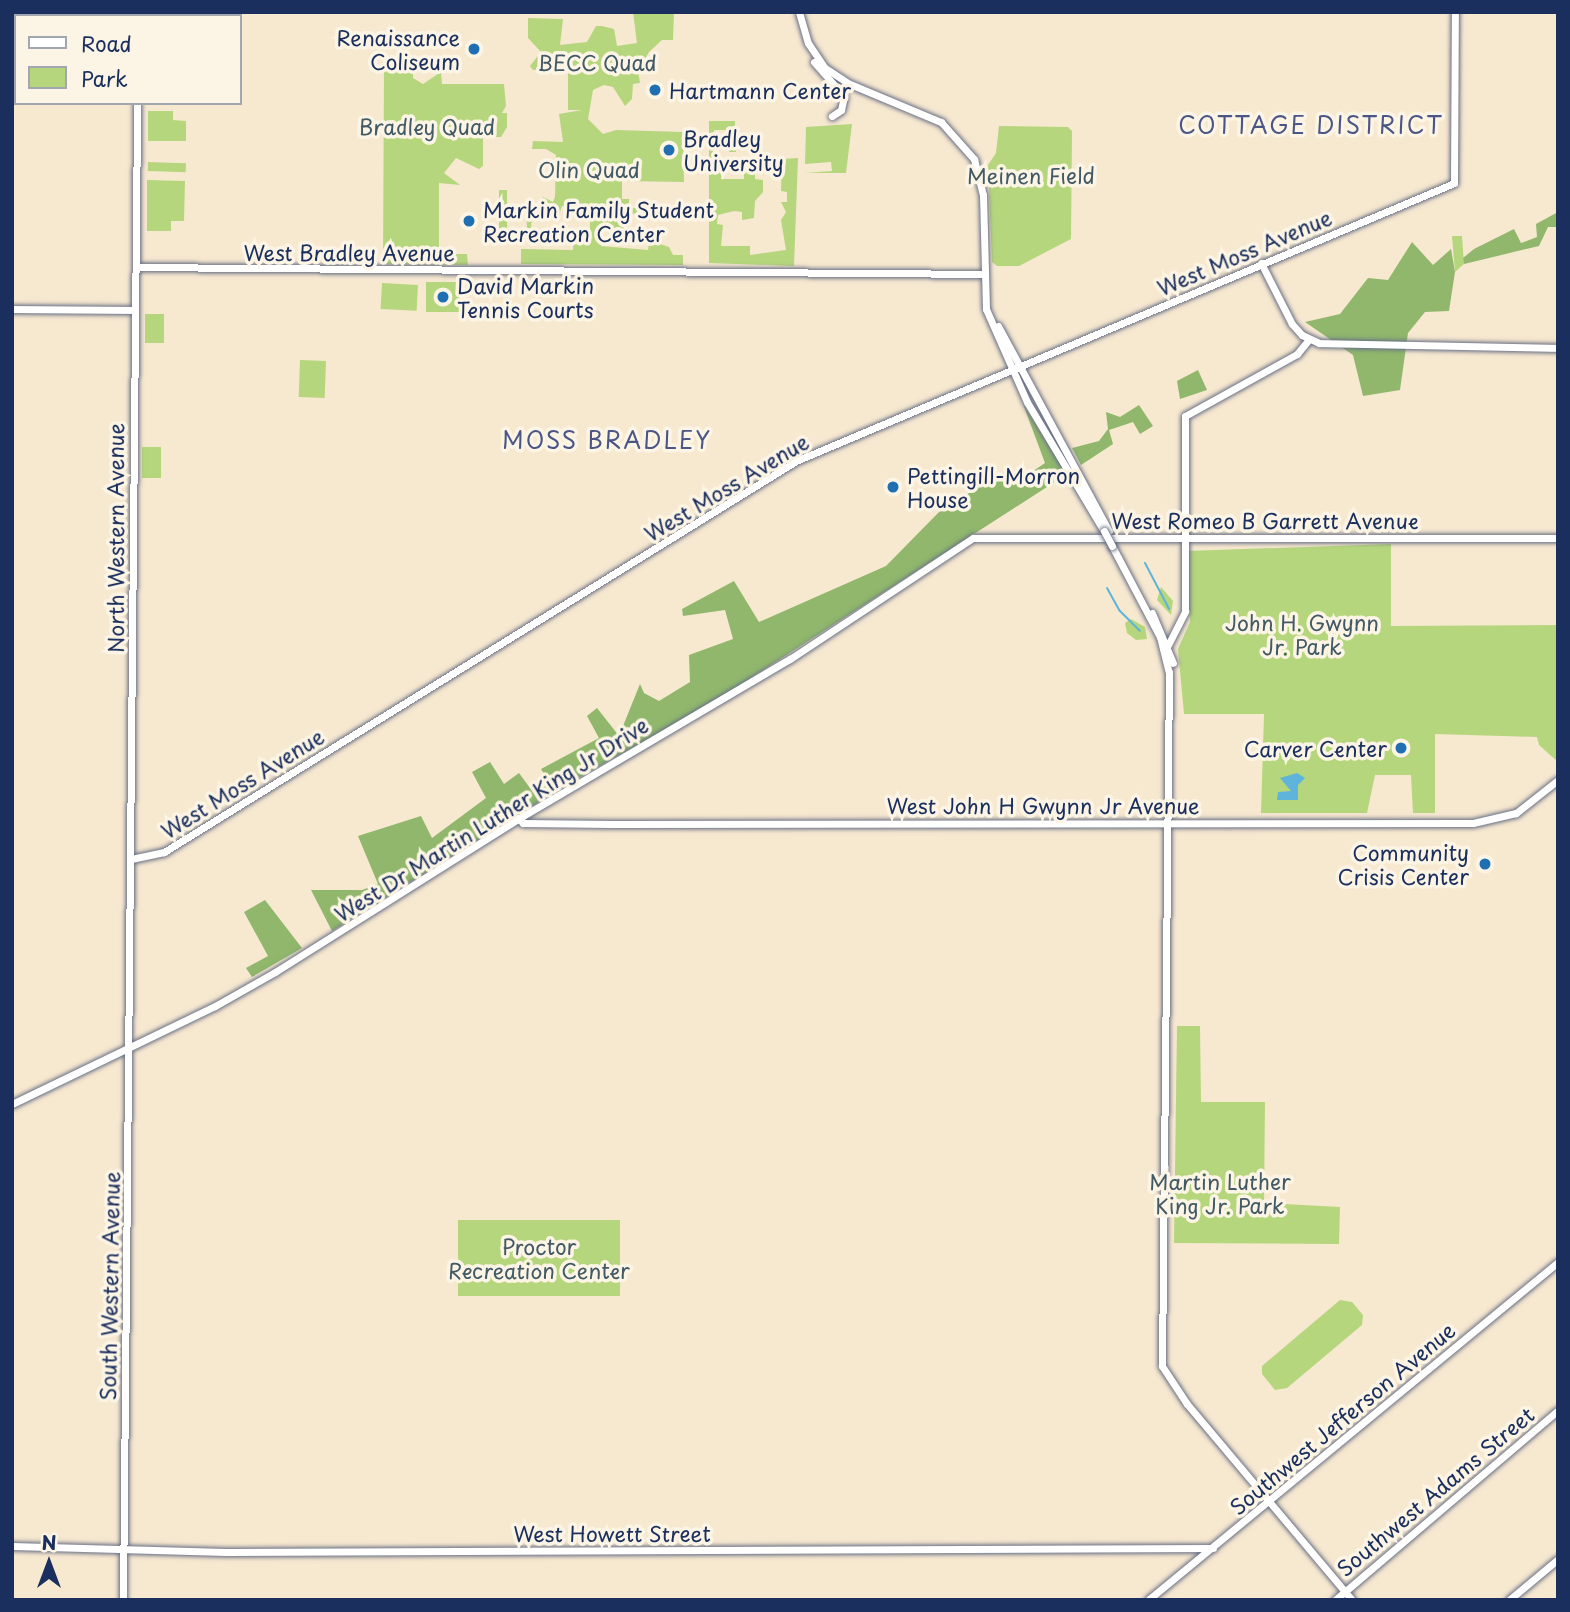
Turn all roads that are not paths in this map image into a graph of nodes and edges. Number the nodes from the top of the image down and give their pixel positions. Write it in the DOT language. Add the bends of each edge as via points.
graph roads {
  1 [pos="799,12"];
  2 [pos="1455,12"];
  3 [pos="813,51"];
  4 [pos="137,105"];
  5 [pos="832,116"];
  6 [pos="1261,263"];
  7 [pos="136,267"];
  8 [pos="982,274"];
  9 [pos="12,309"];
  10 [pos="135,310"];
  11 [pos="1309,339"];
  12 [pos="1556,348"];
  13 [pos="1015,368"];
  14 [pos="973,538"];
  15 [pos="1183,538"];
  16 [pos="1558,538"];
  17 [pos="1114,545"];
  18 [pos="1158,624"];
  19 [pos="1175,629"];
  20 [pos="1164,634"];
  21 [pos="1168,645"];
  22 [pos="1170,719"];
  23 [pos="1558,780"];
  24 [pos="518,818"];
  25 [pos="1168,822"];
  26 [pos="131,859"];
  27 [pos="130,972"];
  28 [pos="129,1048"];
  29 [pos="12,1104"];
  30 [pos="1558,1262"];
  31 [pos="1558,1410"];
  32 [pos="1270,1502"];
  33 [pos="12,1546"];
  34 [pos="122,1547"];
  35 [pos="1213,1548"];
  36 [pos="1558,1559"];
  37 [pos="1345,1591"];
  38 [pos="123,1600"];
  39 [pos="1148,1600"];
  40 [pos="1335,1600"];
  41 [pos="1352,1600"];
  42 [pos="1509,1600"];
  1 -- 3 [label="main road"];
  2 -- 6 [label="main road, West Moss Avenue" via="1454,183"];
  3 -- 5 [label="main road" via="813,61 844,96 841,110"];
  3 -- 8 [label="main road" via="837,78 941,122 965,145 981,178"];
  4 -- 7 [label="main road, North Western Avenue"];
  6 -- 11 [label="main road" via="1289,319"];
  6 -- 13 [label="main road, West Moss Avenue"];
  7 -- 8 [label="main road, West Bradley Avenue"];
  7 -- 10 [label="main road, North Western Avenue"];
  8 -- 13 [label="main road" via="985,304"];
  9 -- 10 [label="main road"];
  10 -- 26 [label="main road, North Western Avenue"];
  11 -- 12 [label="main road" via="1332,344"];
  11 -- 15 [label="main road" via="1297,355 1185,416"];
  13 -- 17 [label="main road, bridge"];
  13 -- 26 [label="main road, West Moss Avenue" via="796,461 164,852"];
  14 -- 15 [label="main road, West Romeo B Garrett Avenue"];
  14 -- 24 [label="main road, West Dr Martin Luther King Jr Drive" via="790,659"];
  15 -- 16 [label="main road, West Romeo B Garrett Avenue"];
  15 -- 19 [label="main road" via="1185,600 1182,622"];
  17 -- 18 [label="main road"];
  17 -- 22 [label="main road" via="1164,648"];
  18 -- 19 [label="main road"];
  18 -- 20 [label="main road"];
  19 -- 20 [label="main road"];
  19 -- 21 [label="main road"];
  20 -- 21 [label="main road"];
  21 -- 22 [label="main road" via="1174,674"];
  22 -- 25 [label="main road"];
  23 -- 25 [label="main road, West John H Gwynn Jr Avenue" via="1521,810 1480,822"];
  24 -- 25 [label="main road, West John H Gwynn Jr Avenue" via="523,823 561,824"];
  24 -- 28 [label="main road, West Dr Martin Luther King Jr Drive" via="274,973"];
  25 -- 32 [label="main road" via="1163,1371"];
  26 -- 27 [label="main road, North Western Avenue"];
  27 -- 28 [label="main road, South Western Avenue"];
  28 -- 29 [label="main road, West Dr Martin Luther King Jr Drive"];
  28 -- 34 [label="main road, South Western Avenue"];
  30 -- 32 [label="main road, Southwest Jefferson Avenue"];
  31 -- 37 [label="main road, Southwest Adams Street"];
  32 -- 35 [label="main road, Southwest Jefferson Avenue"];
  32 -- 37 [label="main road"];
  33 -- 34 [label="main road, West Howett Street"];
  34 -- 35 [label="main road, West Howett Street" via="226,1552"];
  34 -- 38 [label="main road, South Western Avenue"];
  35 -- 39 [label="main road, Southwest Jefferson Avenue"];
  36 -- 42 [label="main road"];
  37 -- 40 [label="main road, Southwest Adams Street"];
  37 -- 41 [label="main road"];
}
